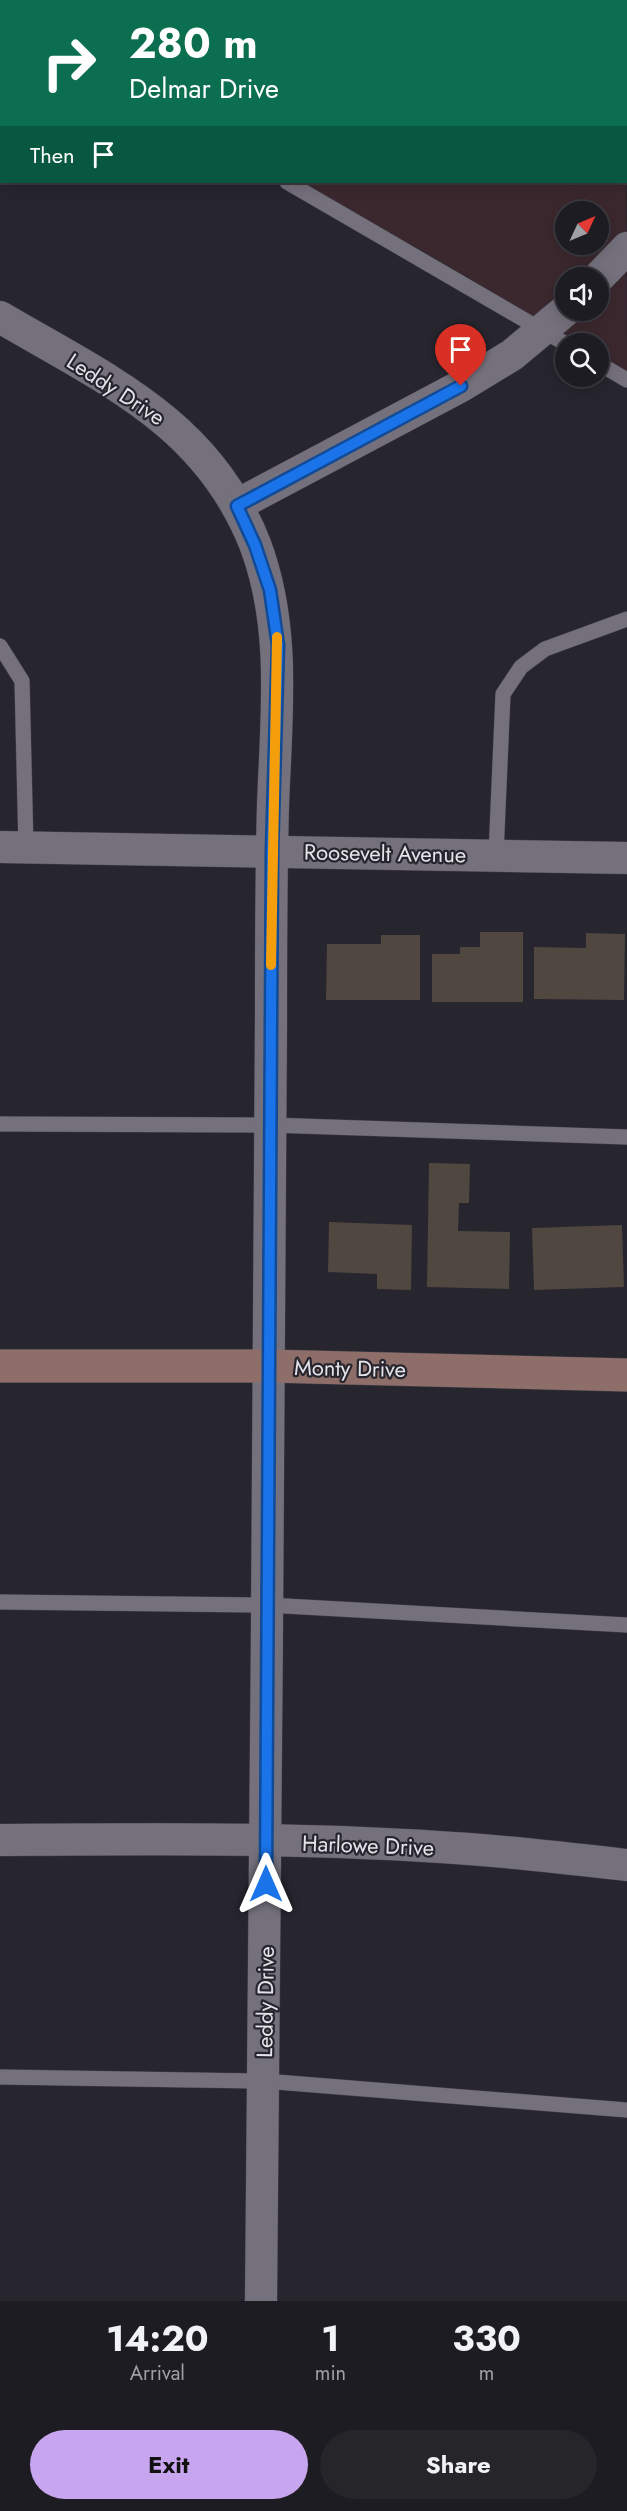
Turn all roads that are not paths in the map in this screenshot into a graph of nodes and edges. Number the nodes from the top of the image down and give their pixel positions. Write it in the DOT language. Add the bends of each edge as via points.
graph roads {
  1 [pos="289,183"];
  2 [pos="627,248"];
  3 [pos="609,267"];
  4 [pos="0,317"];
  5 [pos="561,321"];
  6 [pos="554,337"];
  7 [pos="609,369"];
  8 [pos="627,380"];
  9 [pos="237,506"];
  10 [pos="627,620"];
  11 [pos="0,646"];
  12 [pos="13,847"];
  13 [pos="272,851"];
  14 [pos="496,855"];
  15 [pos="627,858"];
  16 [pos="0,1124"];
  17 [pos="270,1125"];
  18 [pos="627,1137"];
  19 [pos="0,1366"];
  20 [pos="268,1366"];
  21 [pos="627,1375"];
  22 [pos="0,1602"];
  23 [pos="267,1605"];
  24 [pos="627,1625"];
  25 [pos="0,1840"];
  26 [pos="266,1841"];
  27 [pos="627,1865"];
  28 [pos="0,2077"];
  29 [pos="264,2081"];
  30 [pos="627,2110"];
  31 [pos="261,2301"];
  1 -- 6 [label="lane"];
  2 -- 3 [label="street"];
  4 -- 9 [label="street, Leddy Drive" via="140,400 187,438 221,479"];
  5 -- 6 [label="street"];
  6 -- 9 [label="street" via="512,355"];
  7 -- 8 [label="lane"];
  9 -- 13 [label="street, Leddy Drive" via="270,590 278,645"];
  10 -- 14 [label="lane" via="545,649 521,667 503,694"];
  11 -- 12 [label="lane" via="22,681"];
  12 -- 13 [label="street, Roosevelt Avenue"];
  13 -- 14 [label="street, Roosevelt Avenue"];
  13 -- 17 [label="street, Leddy Drive"];
  14 -- 15 [label="street, Roosevelt Avenue"];
  16 -- 17 [label="lane"];
  17 -- 18 [label="lane"];
  17 -- 20 [label="street, Leddy Drive"];
  19 -- 20 [label="street, Monty Drive"];
  20 -- 21 [label="street, Monty Drive"];
  20 -- 23 [label="street, Leddy Drive"];
  22 -- 23 [label="lane"];
  23 -- 24 [label="lane"];
  23 -- 26 [label="street, Leddy Drive"];
  25 -- 26 [label="street, Harlowe Drive"];
  26 -- 27 [label="street, Harlowe Drive" via="468,1849"];
  26 -- 29 [label="street, Leddy Drive"];
  28 -- 29 [label="lane"];
  29 -- 30 [label="lane"];
  29 -- 31 [label="street, Leddy Drive"];
}
